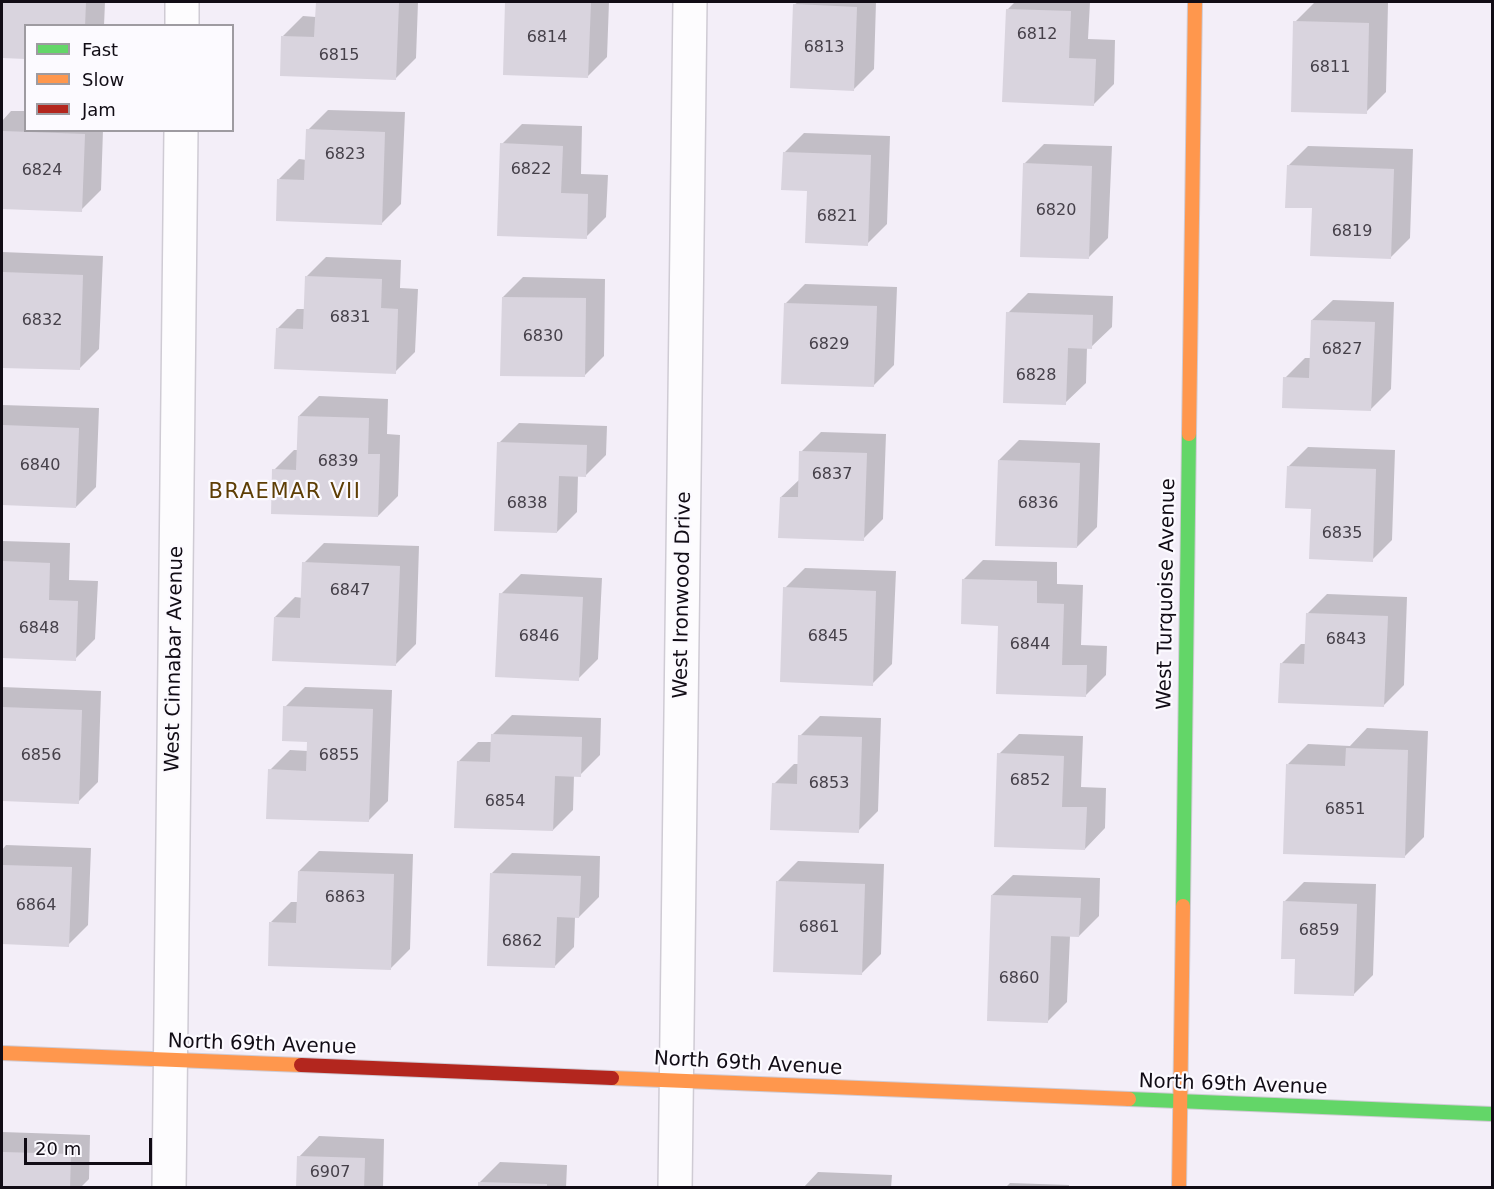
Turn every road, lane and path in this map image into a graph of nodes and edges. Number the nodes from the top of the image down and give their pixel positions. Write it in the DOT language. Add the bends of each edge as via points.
graph roads {
  1 [pos="182,2"];
  2 [pos="690,2"];
  3 [pos="1195,2"];
  4 [pos="182,24"];
  5 [pos="180,132"];
  6 [pos="2,1053"];
  7 [pos="170,1061"];
  8 [pos="677,1080"];
  9 [pos="1180,1103"];
  10 [pos="1492,1114"];
  11 [pos="169,1188"];
  12 [pos="675,1188"];
  13 [pos="1179,1188"];
  1 -- 4 [label="street"];
  2 -- 8 [label="street, West Ironwood Drive"];
  3 -- 9 [label="street, West Turquoise Avenue"];
  5 -- 7 [label="street, West Cinnabar Avenue"];
  6 -- 7 [label="street, North 69th Avenue"];
  7 -- 8 [label="street, North 69th Avenue"];
  7 -- 11 [label="street, West Cinnabar Avenue"];
  8 -- 9 [label="street, North 69th Avenue"];
  8 -- 12 [label="street, West Ironwood Drive"];
  9 -- 10 [label="street, North 69th Avenue"];
  9 -- 13 [label="street, West Turquoise Avenue"];
}
